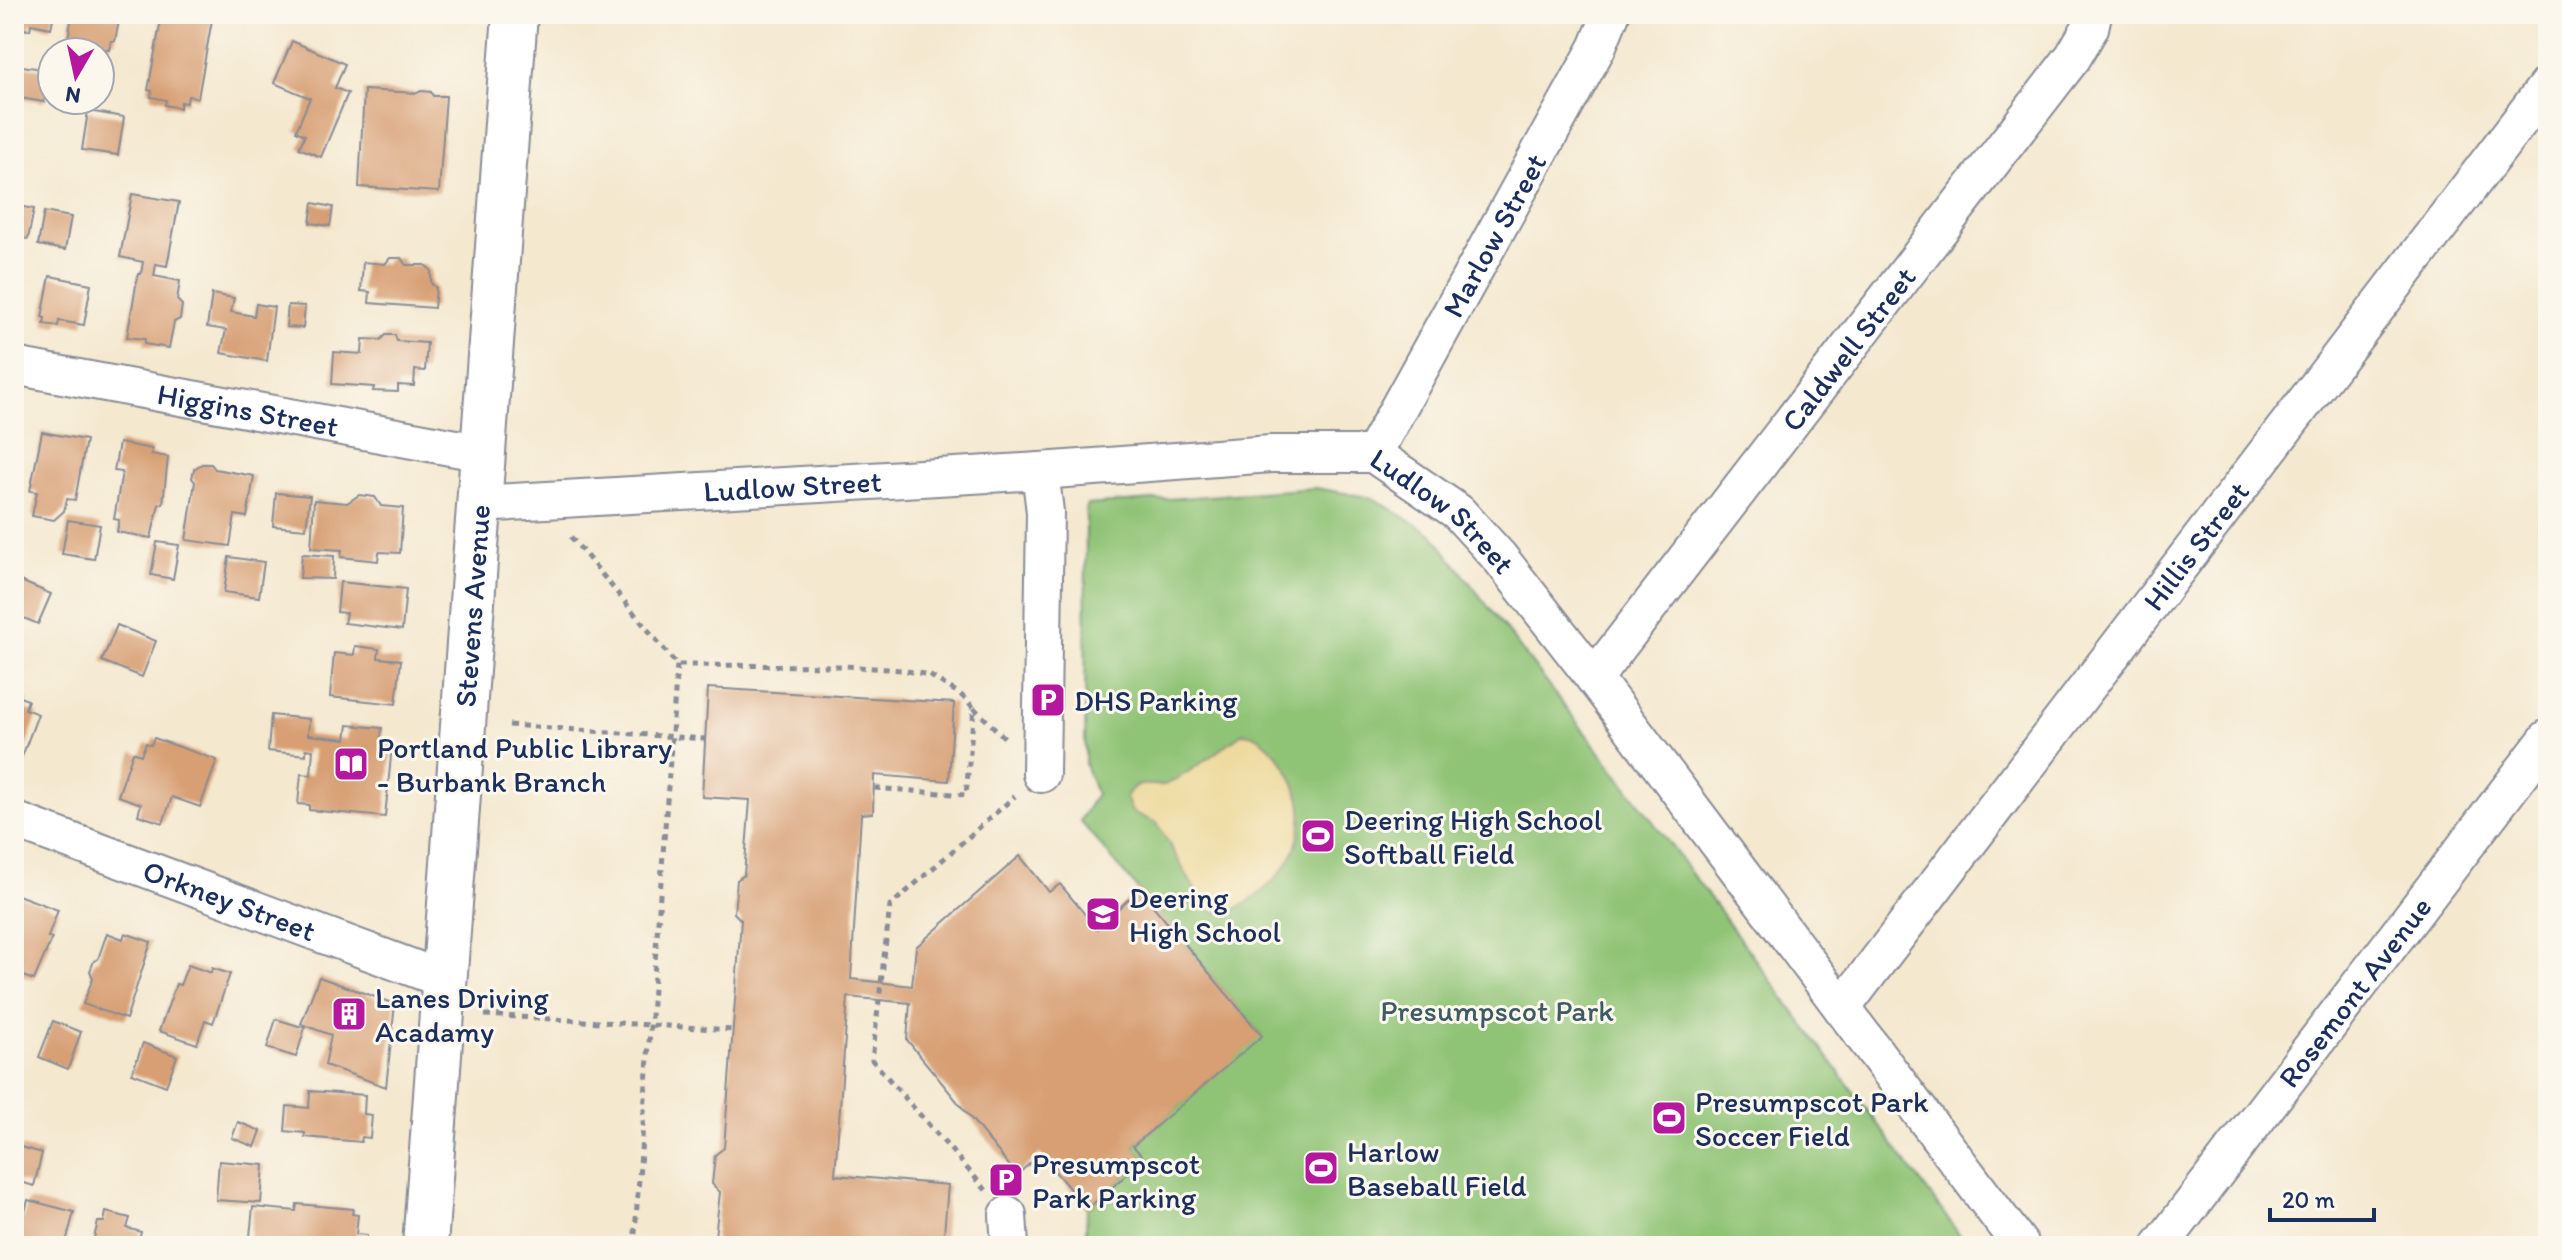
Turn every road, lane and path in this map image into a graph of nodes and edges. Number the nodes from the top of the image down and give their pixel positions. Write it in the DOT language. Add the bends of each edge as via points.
graph roads {
  1 [pos="515,14"];
  2 [pos="1611,14"];
  3 [pos="2093,14"];
  4 [pos="2548,84"];
  5 [pos="14,366"];
  6 [pos="483,453"];
  7 [pos="1373,454"];
  8 [pos="1040,471"];
  9 [pos="479,504"];
  10 [pos="571,537"];
  11 [pos="677,665"];
  12 [pos="1594,678"];
  13 [pos="509,725"];
  14 [pos="671,736"];
  15 [pos="2548,738"];
  16 [pos="705,739"];
  17 [pos="1041,774"];
  18 [pos="874,788"];
  19 [pos="14,820"];
  20 [pos="445,980"];
  21 [pos="1842,1008"];
  22 [pos="485,1015"];
  23 [pos="651,1027"];
  24 [pos="733,1030"];
  25 [pos="1009,1230"];
  26 [pos="425,1246"];
  27 [pos="634,1246"];
  28 [pos="2021,1246"];
  29 [pos="2160,1246"];
  1 -- 6 [label="main road, Stevens Avenue"];
  2 -- 7 [label="street, Marlow Street"];
  3 -- 12 [label="street, Caldwell Street" via="2073,57"];
  4 -- 21 [label="street, Hillis Street"];
  5 -- 6 [label="street, Higgins Street"];
  6 -- 9 [label="main road, Stevens Avenue"];
  7 -- 8 [label="street, Ludlow Street" via="1271,454"];
  7 -- 12 [label="street, Ludlow Street" via="1458,512"];
  8 -- 9 [label="street, Ludlow Street"];
  8 -- 17 [label="street" via="1045,512"];
  9 -- 20 [label="main road, Stevens Avenue"];
  10 -- 11 [label="path"];
  11 -- 14 [label="path"];
  11 -- 18 [label="path" via="902,670 929,675 974,708 966,795"];
  12 -- 21 [label="street, Ludlow Street"];
  13 -- 14 [label="path"];
  14 -- 16 [label="path"];
  14 -- 23 [label="path"];
  15 -- 29 [label="street, Rosemont Avenue"];
  17 -- 25 [label="path" via="890,906 872,1060"];
  19 -- 20 [label="street, Orkney Street"];
  20 -- 26 [label="main road, Stevens Avenue"];
  21 -- 28 [label="street, Ludlow Street"];
  22 -- 23 [label="path"];
  23 -- 24 [label="path"];
  23 -- 27 [label="path"];
}
